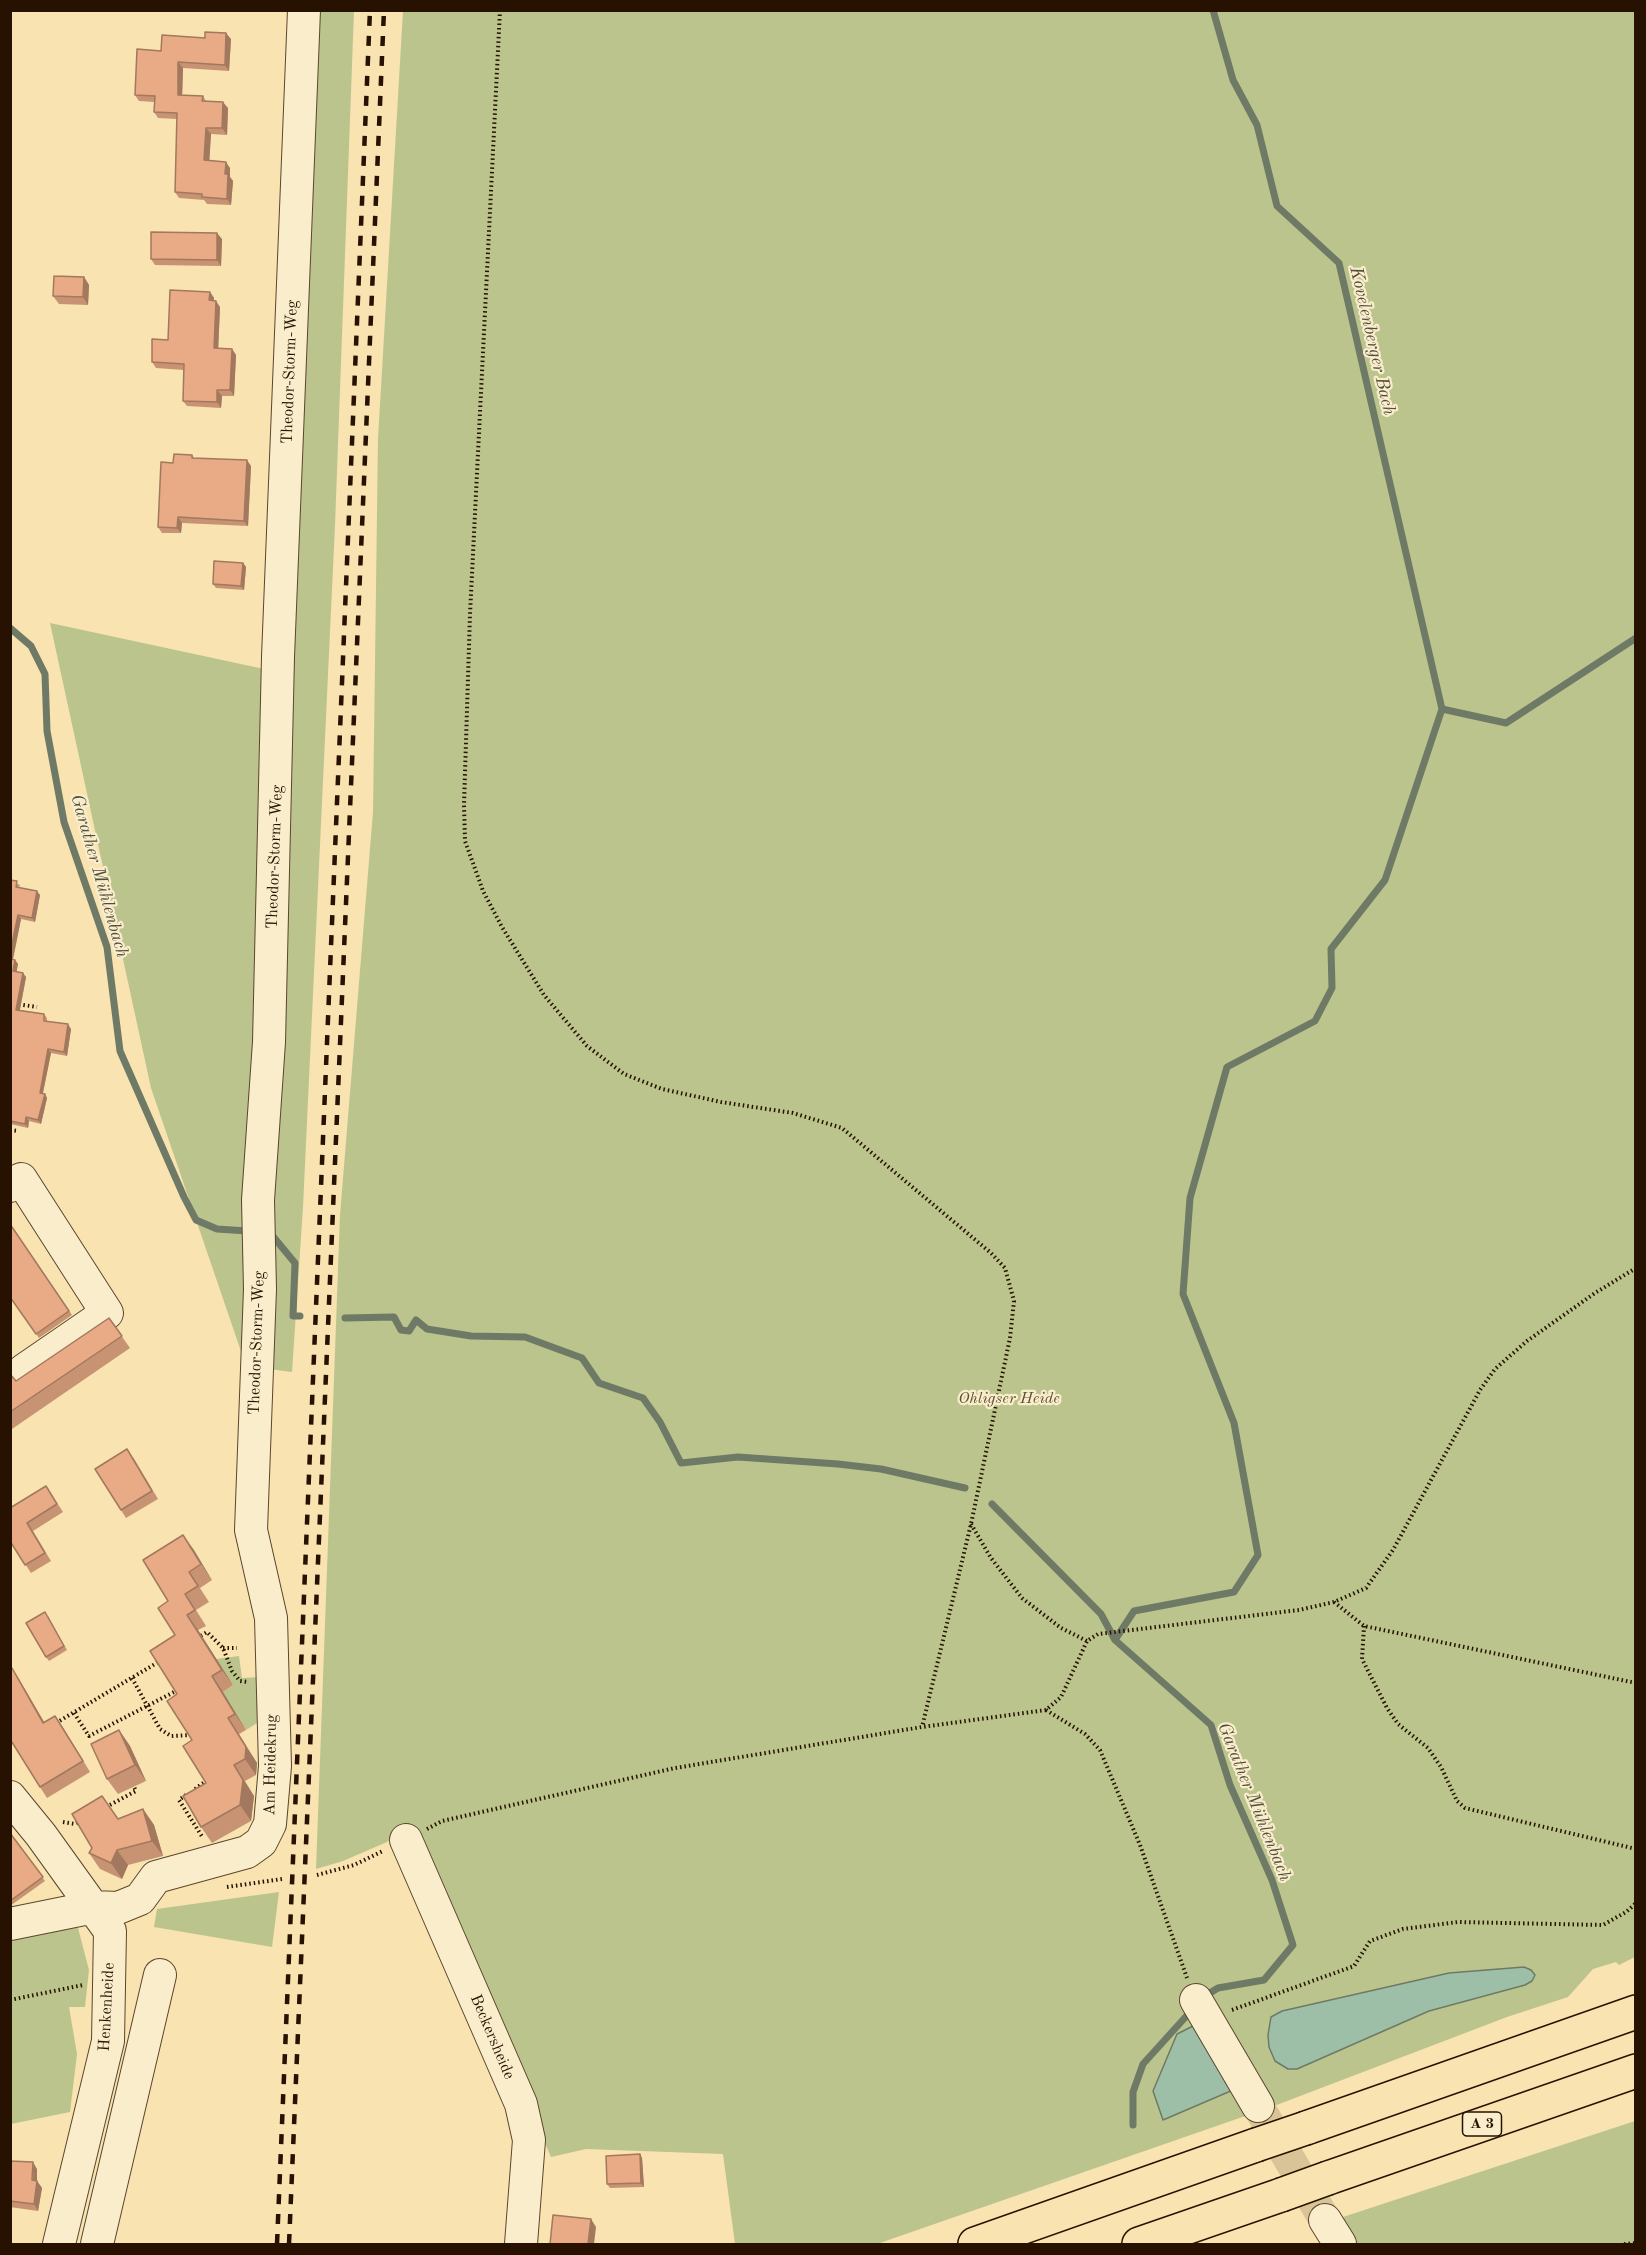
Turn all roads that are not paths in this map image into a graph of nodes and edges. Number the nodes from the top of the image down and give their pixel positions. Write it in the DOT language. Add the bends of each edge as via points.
graph roads {
  1 [pos="304,10"];
  2 [pos="10,1186"];
  3 [pos="24,1370"];
  4 [pos="262,1692"];
  5 [pos="10,1797"];
  6 [pos="406,1840"];
  7 [pos="94,1907"];
  8 [pos="10,1924"];
  9 [pos="160,1975"];
  10 [pos="1202,2009"];
  11 [pos="1635,2012"];
  12 [pos="1635,2071"];
  13 [pos="1258,2106"];
  14 [pos="59,2244"];
  15 [pos="97,2244"];
  16 [pos="521,2244"];
  17 [pos="975,2244"];
  18 [pos="1139,2244"];
  1 -- 4 [label="street, Theodor-Storm-Weg" via="278,657 269,1042 258,1200 260,1289 251,1530 271,1618"];
  2 -- 3 [label="street" via="21,1179 107,1313"];
  4 -- 7 [label="street, Am Heidekrug" via="275,1766 270,1824 261,1842 247,1852 156,1877 140,1899 118,1908"];
  5 -- 7 [label="street, Henkenheide"];
  6 -- 16 [label="street, Beckersheide" via="520,2104 529,2140"];
  7 -- 8 [label="street, Am Heidekrug"];
  7 -- 14 [label="street, Henkenheide" via="110,1931 108,2041"];
  9 -- 15 [label="street"];
  10 -- 13 [label="street"];
  11 -- 17 [label="highway, bridge"];
  12 -- 18 [label="highway, A 3, bridge"];
}
